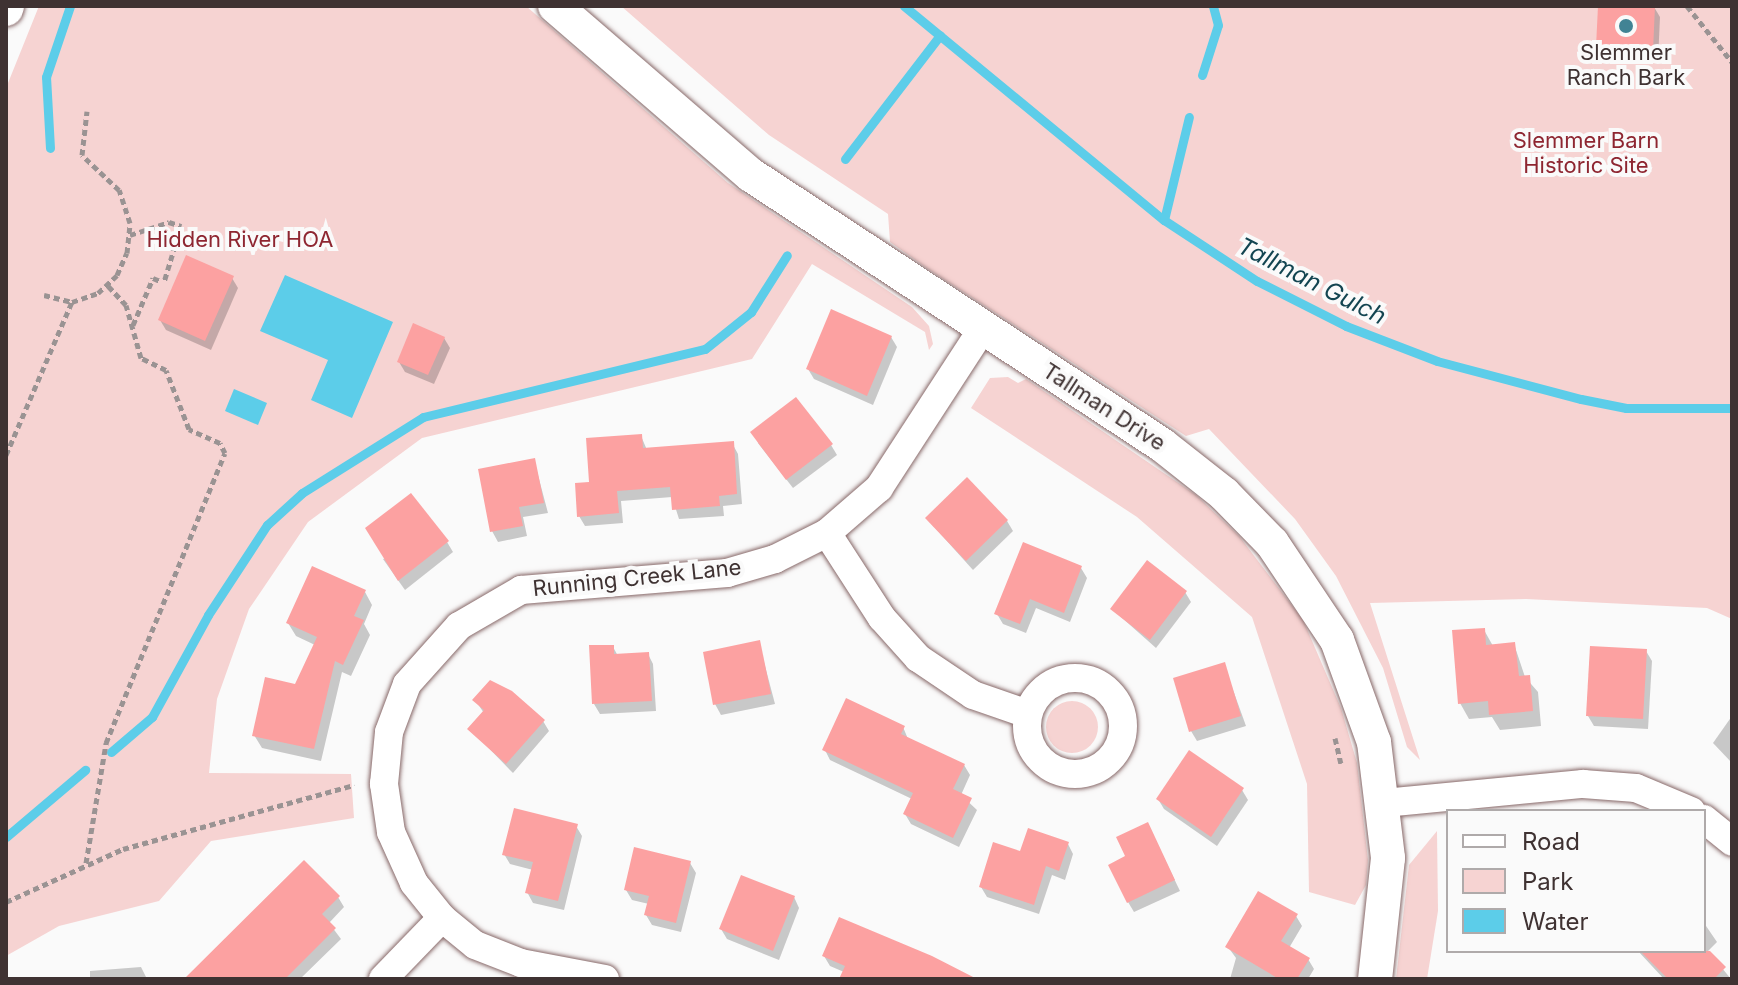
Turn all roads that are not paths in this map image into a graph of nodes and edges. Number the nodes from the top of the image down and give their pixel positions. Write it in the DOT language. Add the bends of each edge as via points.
graph roads {
  1 [pos="555,6"];
  2 [pos="983,328"];
  3 [pos="827,533"];
  4 [pos="1028,714"];
  5 [pos="1384,803"];
  6 [pos="1686,809"];
  7 [pos="1706,821"];
  8 [pos="1732,842"];
  9 [pos="442,918"];
  10 [pos="383,979"];
  11 [pos="605,979"];
  12 [pos="1375,979"];
  1 -- 2 [label="street, Tallman Drive" via="739,166"];
  2 -- 3 [label="street, Running Creek Lane" via="879,488"];
  2 -- 5 [label="street, Tallman Drive" via="1184,461 1272,543 1307,590 1346,660 1374,742"];
  3 -- 4 [label="street" via="882,618 918,658 959,689"];
  3 -- 9 [label="street, Running Creek Lane" via="790,553 727,573 521,590 482,609 445,638 400,697 384,765 394,839 414,883"];
  5 -- 6 [label="street" via="1583,784 1636,788"];
  5 -- 12 [label="street, Tallman Drive" via="1387,895"];
  7 -- 8 [label="street"];
  9 -- 10 [label="street"];
  9 -- 11 [label="street, Running Creek Lane" via="475,945 501,957"];
}
